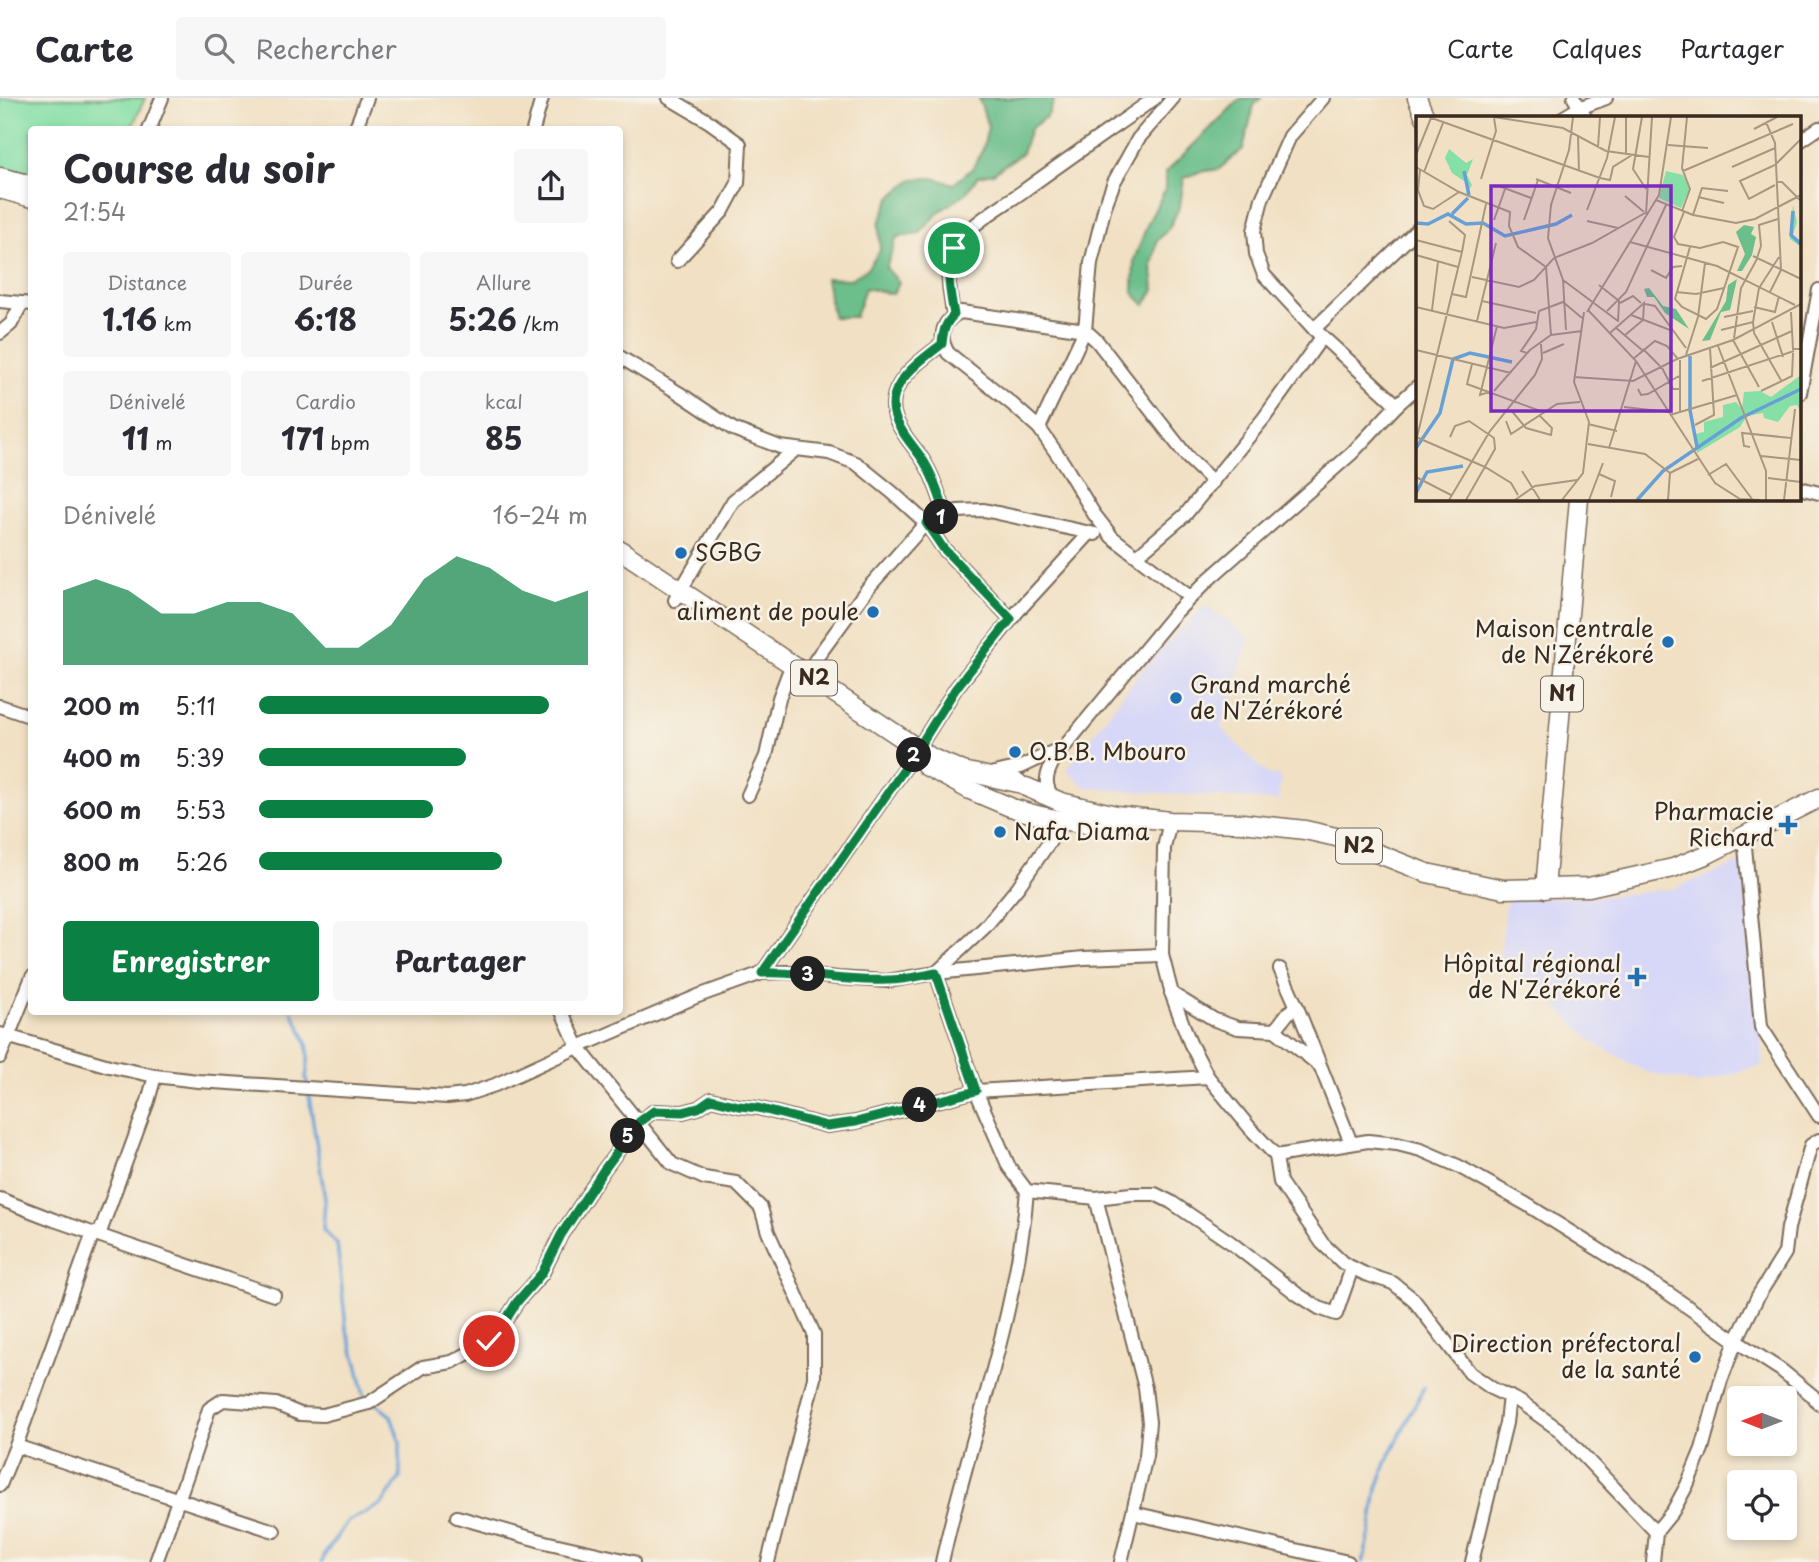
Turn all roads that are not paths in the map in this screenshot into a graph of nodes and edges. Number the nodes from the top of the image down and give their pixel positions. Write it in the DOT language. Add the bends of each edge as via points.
graph roads {
  1 [pos="162,98"];
  2 [pos="367,98"];
  3 [pos="542,98"];
  4 [pos="668,98"];
  5 [pos="1155,98"];
  6 [pos="1173,98"];
  7 [pos="1323,98"];
  8 [pos="1417,98"];
  9 [pos="1606,98"];
  10 [pos="1579,108"];
  11 [pos="1425,116"];
  12 [pos="151,126"];
  13 [pos="356,126"];
  14 [pos="534,126"];
  15 [pos="1819,128"];
  16 [pos="1801,140"];
  17 [pos="0,177"];
  18 [pos="28,184"];
  19 [pos="0,189"];
  20 [pos="28,197"];
  21 [pos="1416,231"];
  22 [pos="677,261"];
  23 [pos="1819,290"];
  24 [pos="0,300"];
  25 [pos="27,304"];
  26 [pos="954,315"];
  27 [pos="1085,330"];
  28 [pos="0,333"];
  29 [pos="1318,333"];
  30 [pos="942,344"];
  31 [pos="623,359"];
  32 [pos="1801,388"];
  33 [pos="1416,389"];
  34 [pos="1397,405"];
  35 [pos="1039,428"];
  36 [pos="795,450"];
  37 [pos="1213,482"];
  38 [pos="1801,488"];
  39 [pos="1819,493"];
  40 [pos="1579,500"];
  41 [pos="946,515"];
  42 [pos="926,523"];
  43 [pos="1090,533"];
  44 [pos="1112,537"];
  45 [pos="623,552"];
  46 [pos="1138,555"];
  47 [pos="623,566"];
  48 [pos="677,595"];
  49 [pos="1191,597"];
  50 [pos="1011,619"];
  51 [pos="799,677"];
  52 [pos="0,706"];
  53 [pos="28,716"];
  54 [pos="1065,746"];
  55 [pos="915,754"];
  56 [pos="982,775"];
  57 [pos="1022,785"];
  58 [pos="748,796"];
  59 [pos="1819,799"];
  60 [pos="1061,802"];
  61 [pos="1013,808"];
  62 [pos="1064,821"];
  63 [pos="1170,821"];
  64 [pos="1744,835"];
  65 [pos="1545,888"];
  66 [pos="1162,955"];
  67 [pos="1280,969"];
  68 [pos="762,973"];
  69 [pos="936,973"];
  70 [pos="28,985"];
  71 [pos="1171,993"];
  72 [pos="1297,1007"];
  73 [pos="563,1015"];
  74 [pos="1275,1030"];
  75 [pos="4,1035"];
  76 [pos="578,1047"];
  77 [pos="0,1057"];
  78 [pos="1319,1065"];
  79 [pos="155,1076"];
  80 [pos="1208,1077"];
  81 [pos="976,1091"];
  82 [pos="1819,1116"];
  83 [pos="639,1122"];
  84 [pos="1819,1140"];
  85 [pos="1350,1143"];
  86 [pos="1276,1156"];
  87 [pos="1027,1191"];
  88 [pos="1096,1198"];
  89 [pos="0,1199"];
  90 [pos="96,1234"];
  91 [pos="1352,1268"];
  92 [pos="274,1295"];
  93 [pos="1736,1341"];
  94 [pos="1509,1396"];
  95 [pos="1817,1397"];
  96 [pos="16,1446"];
  97 [pos="0,1485"];
  98 [pos="177,1500"];
  99 [pos="1133,1513"];
  100 [pos="457,1517"];
  101 [pos="274,1531"];
  102 [pos="1656,1532"];
  103 [pos="1657,1559"];
  104 [pos="156,1562"];
  105 [pos="633,1562"];
  106 [pos="768,1562"];
  107 [pos="942,1562"];
  108 [pos="1121,1562"];
  109 [pos="1348,1562"];
  110 [pos="1472,1562"];
  1 -- 12 [label="street"];
  2 -- 13 [label="street"];
  3 -- 14 [label="street"];
  4 -- 22 [label="street" via="740,144 738,183 723,211"];
  5 -- 26 [label="street" via="960,239 949,260"];
  6 -- 27 [label="street" via="1138,139 1114,182 1091,263"];
  7 -- 29 [label="street" via="1290,136 1262,200 1254,231 1264,275"];
  8 -- 11 [label="highway"];
  9 -- 10 [label="street"];
  15 -- 16 [label="street"];
  17 -- 18 [label="highway"];
  19 -- 20 [label="highway"];
  21 -- 29 [label="street"];
  23 -- 32 [label="street"];
  24 -- 25 [label="street"];
  25 -- 28 [label="street"];
  26 -- 27 [label="street" via="961,312"];
  26 -- 30 [label="street" via="947,320"];
  27 -- 35 [label="street"];
  27 -- 37 [label="street" via="1189,459"];
  29 -- 34 [label="street"];
  29 -- 37 [label="street" via="1264,418"];
  30 -- 35 [label="street"];
  30 -- 41 [label="street" via="901,381 892,405 900,429 927,466"];
  31 -- 36 [label="street" via="733,429"];
  33 -- 34 [label="street"];
  34 -- 49 [label="street" via="1352,453"];
  35 -- 44 [label="street"];
  36 -- 42 [label="street" via="829,453 856,463"];
  36 -- 48 [label="street" via="733,501"];
  37 -- 46 [label="street" via="1185,515"];
  38 -- 39 [label="street"];
  40 -- 65 [label="highway, N1"];
  41 -- 42 [label="street"];
  41 -- 43 [label="street" via="984,510"];
  42 -- 50 [label="street" via="943,548"];
  42 -- 51 [label="street"];
  43 -- 44 [label="street"];
  43 -- 50 [label="street"];
  44 -- 46 [label="street"];
  45 -- 48 [label="highway, N2"];
  46 -- 49 [label="street"];
  47 -- 48 [label="highway, N2"];
  48 -- 51 [label="highway, N2"];
  49 -- 54 [label="street"];
  50 -- 55 [label="street" via="956,688"];
  51 -- 55 [label="highway, N2"];
  51 -- 58 [label="street" via="779,698 766,756"];
  52 -- 53 [label="street"];
  54 -- 56 [label="street" via="1021,767"];
  54 -- 60 [label="street" via="1046,776 1049,792"];
  55 -- 56 [label="highway, N2"];
  55 -- 61 [label="highway, N2" via="970,790"];
  55 -- 68 [label="street"];
  56 -- 57 [label="highway, N2"];
  57 -- 60 [label="highway, N2"];
  57 -- 61 [label="highway" via="1010,786 1005,792 1005,801"];
  59 -- 64 [label="highway"];
  60 -- 63 [label="highway, N2"];
  61 -- 62 [label="highway, N2"];
  62 -- 63 [label="highway, N2" via="1110,825"];
  62 -- 69 [label="street" via="985,927"];
  63 -- 65 [label="highway, N2" via="1305,830 1427,873 1503,889"];
  63 -- 66 [label="street" via="1164,848"];
  64 -- 65 [label="highway" via="1673,868 1588,887"];
  64 -- 82 [label="street" via="1761,1027"];
  66 -- 69 [label="street"];
  66 -- 71 [label="street"];
  67 -- 72 [label="street"];
  68 -- 69 [label="street" via="887,981"];
  68 -- 76 [label="street"];
  69 -- 81 [label="street"];
  70 -- 75 [label="street"];
  71 -- 74 [label="street" via="1215,1020 1238,1028"];
  71 -- 80 [label="street"];
  72 -- 74 [label="street"];
  72 -- 78 [label="street"];
  73 -- 76 [label="street"];
  74 -- 78 [label="street"];
  75 -- 77 [label="street"];
  75 -- 79 [label="street"];
  76 -- 79 [label="street" via="465,1095 422,1096"];
  76 -- 83 [label="street"];
  78 -- 85 [label="street"];
  79 -- 90 [label="street"];
  80 -- 81 [label="street"];
  80 -- 86 [label="street"];
  81 -- 83 [label="street" via="827,1126 711,1099 683,1112 654,1111"];
  81 -- 87 [label="street" via="1009,1167"];
  83 -- 98 [label="street" via="495,1337 452,1362 423,1367 369,1403 323,1415 300,1414 276,1404 223,1401 209,1409"];
  83 -- 106 [label="street" via="672,1164 704,1178 736,1183 761,1208 814,1334 814,1378"];
  84 -- 93 [label="street" via="1811,1145 1785,1253"];
  85 -- 86 [label="street"];
  85 -- 93 [label="street" via="1396,1144 1458,1166 1668,1293"];
  86 -- 91 [label="street" via="1286,1191 1322,1243"];
  87 -- 88 [label="street"];
  87 -- 107 [label="street" via="1014,1285"];
  88 -- 91 [label="street" via="1155,1194 1230,1242 1297,1294 1336,1314"];
  88 -- 99 [label="street" via="1145,1388 1149,1422"];
  89 -- 90 [label="street"];
  90 -- 92 [label="street"];
  90 -- 96 [label="street"];
  91 -- 94 [label="street" via="1393,1283 1413,1299 1470,1373"];
  93 -- 95 [label="street"];
  93 -- 102 [label="street" via="1687,1485"];
  94 -- 102 [label="street" via="1558,1429"];
  94 -- 110 [label="street"];
  96 -- 97 [label="street"];
  96 -- 98 [label="street"];
  98 -- 101 [label="street"];
  98 -- 104 [label="street"];
  99 -- 108 [label="street"];
  99 -- 109 [label="street"];
  100 -- 105 [label="street"];
  102 -- 103 [label="street"];
}
